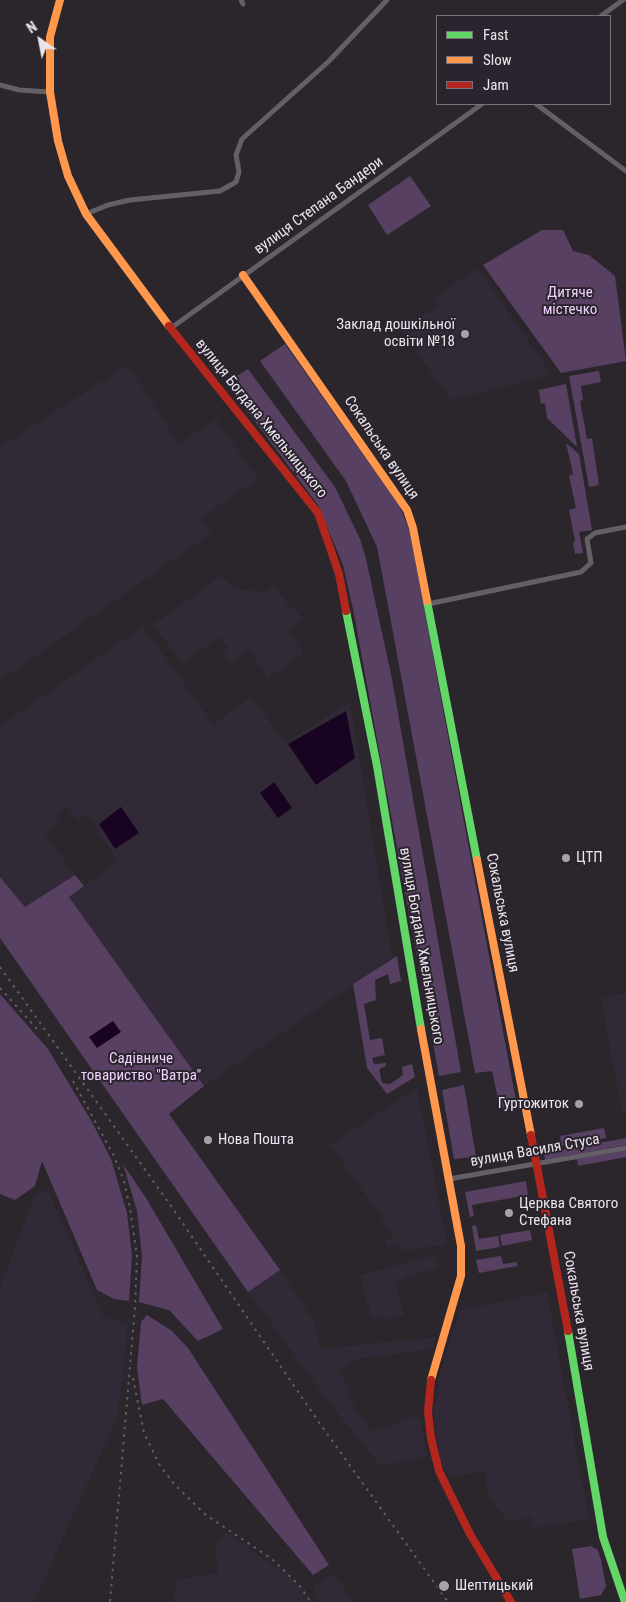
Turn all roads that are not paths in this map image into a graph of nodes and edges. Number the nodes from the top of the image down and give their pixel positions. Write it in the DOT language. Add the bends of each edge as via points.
graph roads {
  1 [pos="60,0"];
  2 [pos="387,0"];
  3 [pos="623,0"];
  4 [pos="602,15"];
  5 [pos="0,86"];
  6 [pos="50,92"];
  7 [pos="481,105"];
  8 [pos="537,105"];
  9 [pos="626,171"];
  10 [pos="86,214"];
  11 [pos="243,276"];
  12 [pos="171,328"];
  13 [pos="626,527"];
  14 [pos="428,604"];
  15 [pos="626,1148"];
  16 [pos="536,1164"];
  17 [pos="449,1179"];
  18 [pos="625,1600"];
  19 [pos="511,1602"];
  1 -- 6 [label="street, вулиця Богдана Хмельницького" via="50,37"];
  2 -- 10 [label="street" via="328,62 242,139 236,155 239,172 236,182 220,191 130,200"];
  3 -- 4 [label="street"];
  5 -- 6 [label="street"];
  6 -- 10 [label="street, вулиця Богдана Хмельницького" via="68,176"];
  7 -- 11 [label="street, вулиця Степана Бандери"];
  8 -- 9 [label="street"];
  10 -- 12 [label="street, вулиця Богдана Хмельницького"];
  11 -- 12 [label="street, вулиця Степана Бандери"];
  11 -- 14 [label="street, Сокальська вулиця" via="407,510"];
  12 -- 17 [label="street, вулиця Богдана Хмельницького" via="308,498 318,513 332,548 377,766"];
  13 -- 14 [label="street" via="595,533 587,539 591,564 581,572"];
  14 -- 16 [label="street, Сокальська вулиця"];
  15 -- 16 [label="street, вулиця Василя Стуса"];
  16 -- 17 [label="street, вулиця Василя Стуса"];
  16 -- 18 [label="street, Сокальська вулиця" via="603,1537"];
  17 -- 19 [label="street, вулиця Богдана Хмельницького" via="461,1246 461,1276 432,1375 428,1412 431,1438 439,1471 470,1534"];
}
